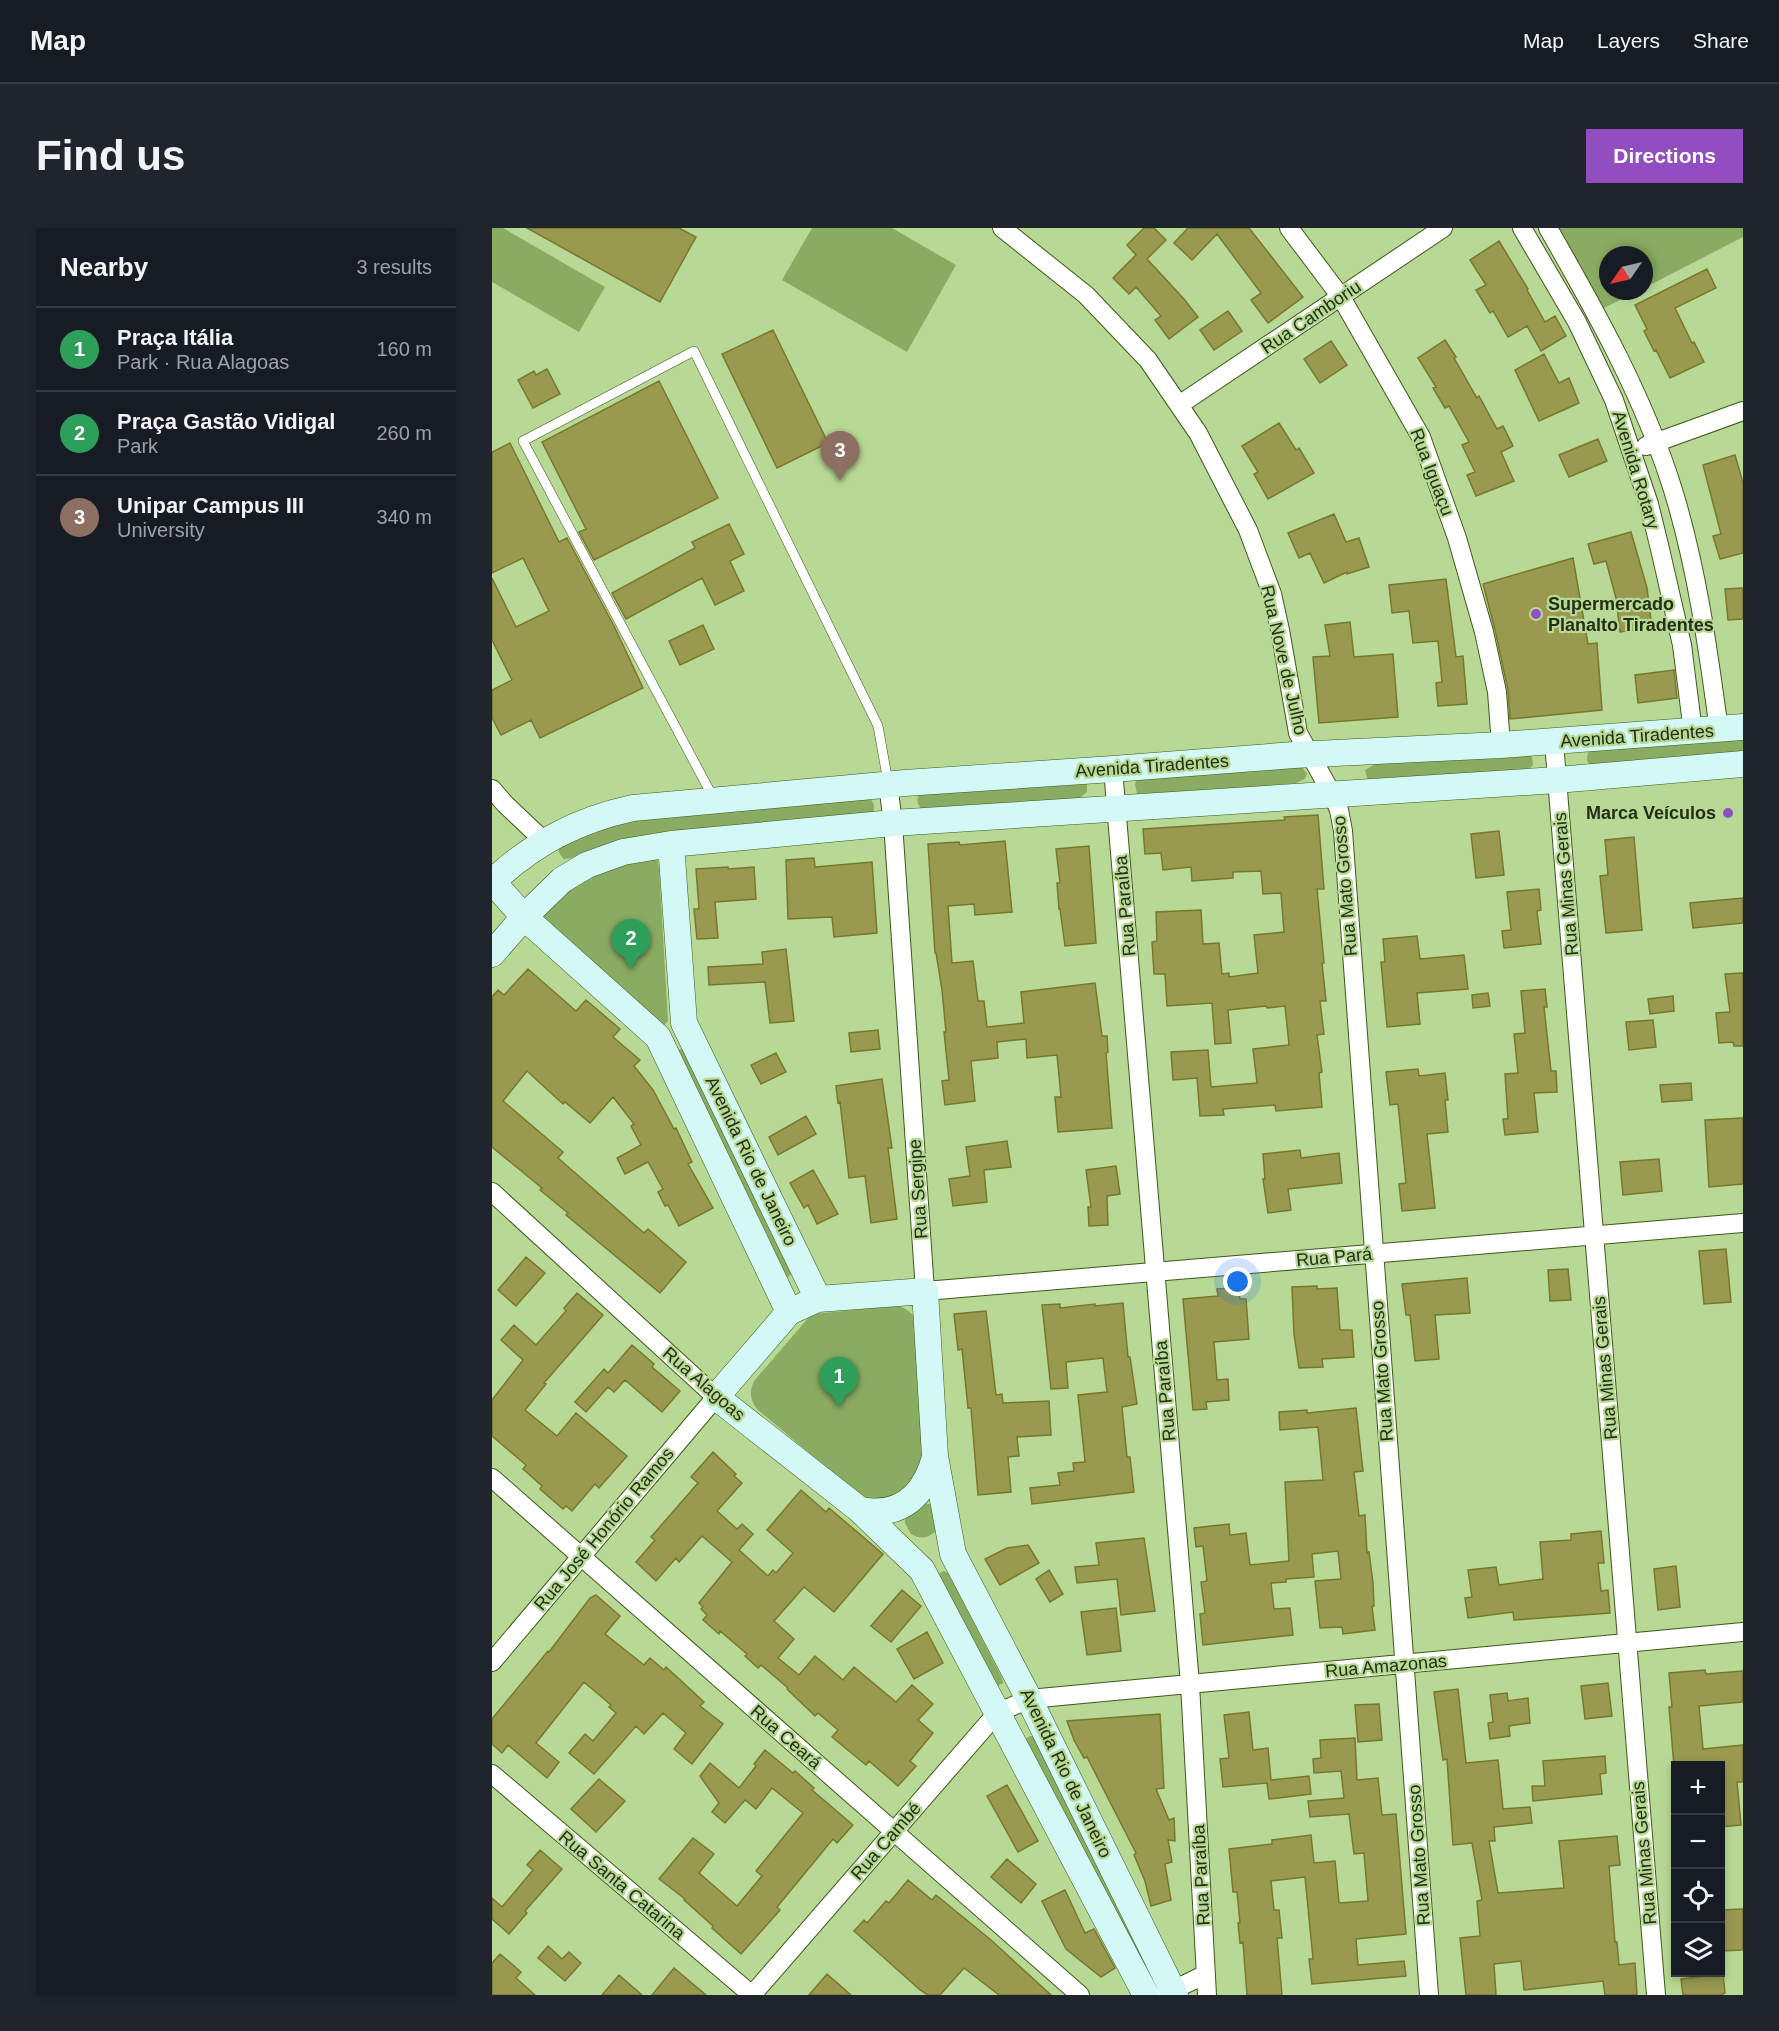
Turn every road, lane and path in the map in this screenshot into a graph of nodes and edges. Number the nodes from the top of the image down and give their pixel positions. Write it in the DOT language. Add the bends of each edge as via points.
graph roads {
  1 [pos="1002,228"];
  2 [pos="1289,228"];
  3 [pos="1443,228"];
  4 [pos="1522,228"];
  5 [pos="1548,228"];
  6 [pos="1341,297"];
  7 [pos="1179,405"];
  8 [pos="1743,411"];
  9 [pos="1655,442"];
  10 [pos="1632,451"];
  11 [pos="1731,729"];
  12 [pos="1693,732"];
  13 [pos="1554,742"];
  14 [pos="1501,745"];
  15 [pos="1309,754"];
  16 [pos="1743,764"];
  17 [pos="1113,770"];
  18 [pos="1557,780"];
  19 [pos="888,784"];
  20 [pos="492,789"];
  21 [pos="1332,794"];
  22 [pos="715,801"];
  23 [pos="1116,807"];
  24 [pos="893,823"];
  25 [pos="555,836"];
  26 [pos="671,844"];
  27 [pos="492,881"];
  28 [pos="524,917"];
  29 [pos="492,954"];
  30 [pos="684,1023"];
  31 [pos="658,1037"];
  32 [pos="492,1192"];
  33 [pos="1743,1223"];
  34 [pos="1594,1235"];
  35 [pos="1373,1254"];
  36 [pos="1155,1272"];
  37 [pos="925,1291"];
  38 [pos="818,1299"];
  39 [pos="789,1312"];
  40 [pos="716,1397"];
  41 [pos="935,1456"];
  42 [pos="492,1478"];
  43 [pos="860,1510"];
  44 [pos="953,1554"];
  45 [pos="580,1556"];
  46 [pos="922,1570"];
  47 [pos="1743,1632"];
  48 [pos="1627,1643"];
  49 [pos="492,1662"];
  50 [pos="1404,1664"];
  51 [pos="1190,1684"];
  52 [pos="1029,1699"];
  53 [pos="997,1713"];
  54 [pos="492,1774"];
  55 [pos="894,1832"];
  56 [pos="1206,1974"];
  57 [pos="1170,1993"];
  58 [pos="752,1995"];
  59 [pos="1080,1995"];
  60 [pos="1146,1995"];
  61 [pos="1207,1995"];
  62 [pos="1429,1995"];
  63 [pos="1656,1995"];
  1 -- 7 [label="street, Rua Nove de Julho" via="1086,296 1148,360"];
  2 -- 6 [label="street, Rua Iguaçu"];
  3 -- 6 [label="street, Rua Camboriu"];
  4 -- 10 [label="street, Avenida Rotary" via="1597,360"];
  5 -- 9 [label="street, Avenida Rotary" via="1608,334"];
  6 -- 7 [label="street, Rua Camboriu"];
  6 -- 14 [label="street, Rua Iguaçu" via="1421,437 1457,538 1484,632 1497,692"];
  7 -- 15 [label="street, Rua Nove de Julho" via="1248,530 1268,583 1298,733"];
  8 -- 9 [label="street"];
  9 -- 10 [label="street"];
  9 -- 11 [label="street, Avenida Rotary" via="1672,488"];
  10 -- 12 [label="street, Avenida Rotary" via="1649,504 1682,645"];
  11 -- 12 [label="street, Avenida Tiradentes"];
  12 -- 13 [label="street, Avenida Tiradentes"];
  13 -- 14 [label="street, Avenida Tiradentes"];
  13 -- 18 [label="street, Rua Minas Gerais"];
  14 -- 15 [label="street, Avenida Tiradentes"];
  15 -- 17 [label="street, Avenida Tiradentes"];
  15 -- 21 [label="street, Rua Mato Grosso"];
  16 -- 18 [label="street, Avenida Tiradentes"];
  17 -- 19 [label="street, Avenida Tiradentes"];
  17 -- 23 [label="street, Rua Paraíba"];
  18 -- 21 [label="street, Avenida Tiradentes"];
  18 -- 34 [label="street, Rua Minas Gerais"];
  19 -- 22 [label="street, Avenida Tiradentes"];
  19 -- 22 [label="lane" via="878,726 694,351 523,441"];
  19 -- 24 [label="street, Rua Sergipe"];
  20 -- 25 [label="street" via="505,804"];
  21 -- 23 [label="street, Avenida Tiradentes"];
  21 -- 35 [label="street, Rua Mato Grosso" via="1343,831"];
  22 -- 25 [label="street, Avenida Tiradentes" via="610,813"];
  23 -- 24 [label="street, Avenida Tiradentes"];
  23 -- 36 [label="street, Rua Paraíba"];
  24 -- 26 [label="street, Avenida Tiradentes"];
  24 -- 37 [label="street, Rua Sergipe"];
  25 -- 27 [label="street, Avenida Tiradentes" via="524,854"];
  26 -- 28 [label="street, Avenida Tiradentes" via="623,852 586,865 562,880"];
  26 -- 30 [label="street"];
  27 -- 28 [label="street"];
  28 -- 29 [label="street, Avenida Tiradentes"];
  28 -- 31 [label="street"];
  30 -- 31 [label="street"];
  30 -- 38 [label="street, Avenida Rio de Janeiro"];
  31 -- 39 [label="street, Avenida Rio de Janeiro"];
  32 -- 40 [label="street, Rua Alagoas"];
  33 -- 34 [label="street, Rua Pará"];
  34 -- 35 [label="street, Rua Pará"];
  34 -- 48 [label="street, Rua Minas Gerais"];
  35 -- 36 [label="street, Rua Pará"];
  35 -- 50 [label="street, Rua Mato Grosso"];
  36 -- 37 [label="street, Rua Pará"];
  36 -- 51 [label="street, Rua Paraíba"];
  37 -- 38 [label="street"];
  37 -- 41 [label="street, Rua Sergipe"];
  38 -- 39 [label="street"];
  39 -- 40 [label="street"];
  40 -- 43 [label="street, Rua Alagoas"];
  40 -- 45 [label="street, Rua José Honório Ramos"];
  41 -- 43 [label="street" via="924,1487 906,1503 877,1514"];
  41 -- 44 [label="street, Rua Sergipe"];
  42 -- 45 [label="street, Rua Ceará"];
  43 -- 46 [label="street, Rua Alagoas"];
  44 -- 46 [label="street"];
  44 -- 52 [label="street, Avenida Rio de Janeiro"];
  45 -- 49 [label="street, Rua José Honório Ramos"];
  45 -- 55 [label="street, Rua Ceará"];
  46 -- 53 [label="street, Avenida Rio de Janeiro"];
  47 -- 48 [label="street, Rua Amazonas"];
  48 -- 50 [label="street, Rua Amazonas"];
  48 -- 63 [label="street, Rua Minas Gerais"];
  50 -- 51 [label="street, Rua Amazonas"];
  50 -- 62 [label="street, Rua Mato Grosso"];
  51 -- 52 [label="street, Rua Amazonas"];
  51 -- 56 [label="street, Rua Paraíba"];
  52 -- 53 [label="street, Rua Cambé"];
  52 -- 57 [label="street, Avenida Rio de Janeiro"];
  53 -- 55 [label="street, Rua Cambé"];
  53 -- 60 [label="street, Avenida Rio de Janeiro"];
  54 -- 58 [label="street, Rua Santa Catarina"];
  55 -- 58 [label="street, Rua Cambé"];
  55 -- 59 [label="street, Rua Ceará"];
  56 -- 57 [label="street"];
  56 -- 61 [label="street, Rua Paraíba"];
}
